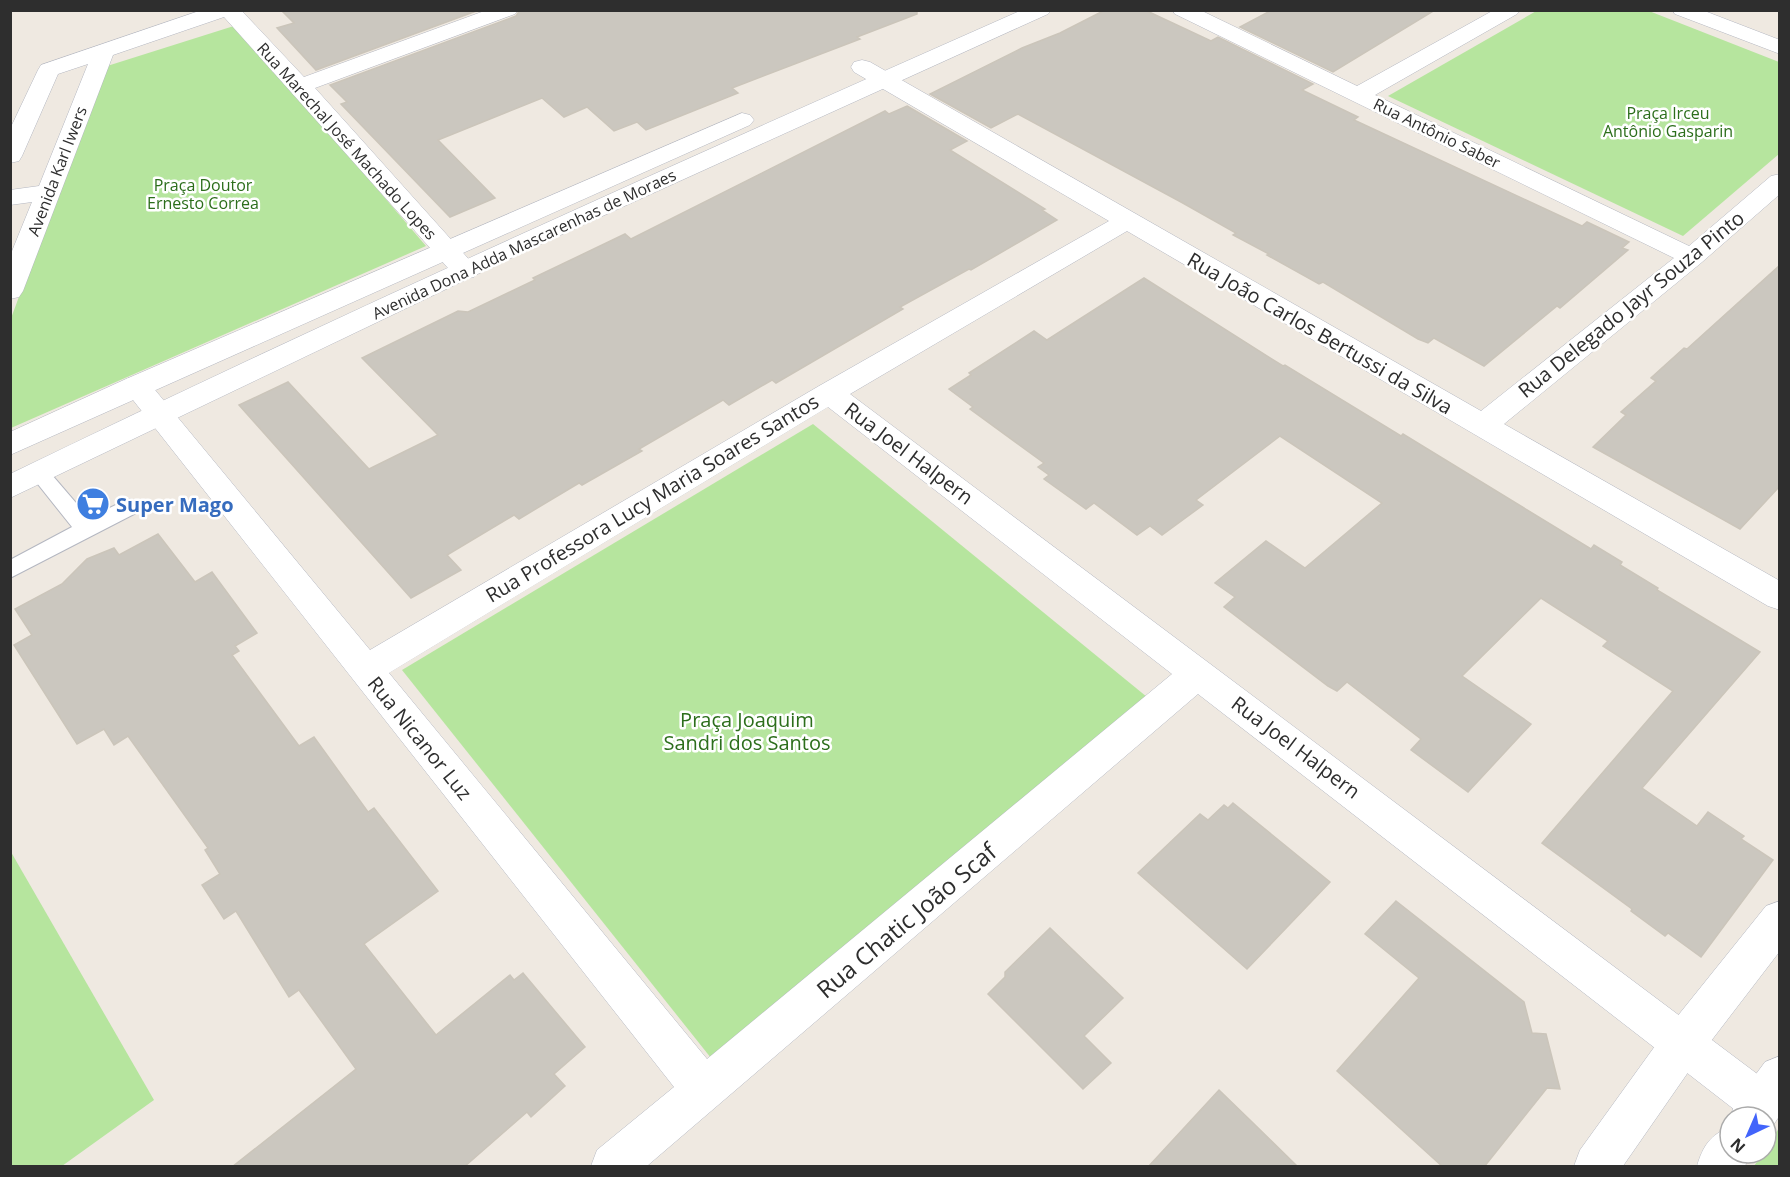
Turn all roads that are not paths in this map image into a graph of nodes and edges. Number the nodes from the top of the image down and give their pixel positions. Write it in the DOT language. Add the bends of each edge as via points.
graph roads {
  1 [pos="224,10"];
  2 [pos="229,10"];
  3 [pos="508,10"];
  4 [pos="990,10"];
  5 [pos="1041,10"];
  6 [pos="1182,10"];
  7 [pos="1510,10"];
  8 [pos="1682,10"];
  9 [pos="1779,48"];
  10 [pos="104,51"];
  11 [pos="873,74"];
  12 [pos="300,86"];
  13 [pos="1358,95"];
  14 [pos="10,156"];
  15 [pos="1779,181"];
  16 [pos="47,192"];
  17 [pos="10,198"];
  18 [pos="1127,221"];
  19 [pos="445,250"];
  20 [pos="1692,257"];
  21 [pos="465,271"];
  22 [pos="10,291"];
  23 [pos="829,393"];
  24 [pos="147,400"];
  25 [pos="1481,426"];
  26 [pos="10,445"];
  27 [pos="39,473"];
  28 [pos="10,487"];
  29 [pos="128,507"];
  30 [pos="87,530"];
  31 [pos="10,570"];
  32 [pos="1779,597"];
  33 [pos="365,670"];
  34 [pos="1198,673"];
  35 [pos="1779,920"];
  36 [pos="1683,1043"];
  37 [pos="704,1090"];
  38 [pos="1764,1099"];
  39 [pos="613,1167"];
  40 [pos="1596,1167"];
  1 -- 10 [label="street"];
  2 -- 12 [label="street, Rua Marechal José Machado Lopes"];
  3 -- 12 [label="street"];
  4 -- 11 [label="street, Avenida Dona Adda Mascarenhas de Moraes"];
  5 -- 11 [label="street, Avenida Dona Adda Mascarenhas de Moraes"];
  6 -- 13 [label="street, Rua Antônio Saber"];
  7 -- 13 [label="street"];
  8 -- 9 [label="street"];
  10 -- 14 [label="street" via="49,70"];
  10 -- 16 [label="street, Avenida Karl Iwers"];
  11 -- 18 [label="street, Rua João Carlos Bertussi da Silva"];
  11 -- 19 [label="street, Avenida Dona Adda Mascarenhas de Moraes"];
  11 -- 21 [label="street, Avenida Dona Adda Mascarenhas de Moraes"];
  12 -- 19 [label="street, Rua Marechal José Machado Lopes"];
  13 -- 20 [label="street, Rua Antônio Saber"];
  15 -- 20 [label="street, Rua Delegado Jayr Souza Pinto"];
  16 -- 17 [label="street"];
  16 -- 22 [label="street, Avenida Karl Iwers"];
  18 -- 23 [label="street, Rua Professora Lucy Maria Soares Santos"];
  18 -- 25 [label="street, Rua João Carlos Bertussi da Silva"];
  19 -- 21 [label="street, Rua Marechal José Machado Lopes"];
  19 -- 24 [label="street, Avenida Dona Adda Mascarenhas de Moraes"];
  20 -- 25 [label="street, Rua Delegado Jayr Souza Pinto"];
  21 -- 24 [label="street, Avenida Dona Adda Mascarenhas de Moraes"];
  23 -- 33 [label="street, Rua Professora Lucy Maria Soares Santos"];
  23 -- 34 [label="street, Rua Joel Halpern"];
  24 -- 26 [label="street, Avenida Dona Adda Mascarenhas de Moraes"];
  24 -- 27 [label="street, Avenida Dona Adda Mascarenhas de Moraes"];
  24 -- 33 [label="street, Rua Nicanor Luz"];
  25 -- 32 [label="street, Rua João Carlos Bertussi da Silva"];
  27 -- 28 [label="street, Avenida Dona Adda Mascarenhas de Moraes"];
  27 -- 30 [label="lane"];
  29 -- 30 [label="lane"];
  30 -- 31 [label="lane"];
  33 -- 37 [label="street, Rua Nicanor Luz"];
  34 -- 36 [label="street, Rua Joel Halpern"];
  34 -- 37 [label="street, Rua Chatic João Scaf"];
  35 -- 36 [label="street"];
  36 -- 38 [label="street, Rua Joel Halpern"];
  36 -- 40 [label="street"];
  37 -- 39 [label="street, Rua Chatic João Scaf"];
}
